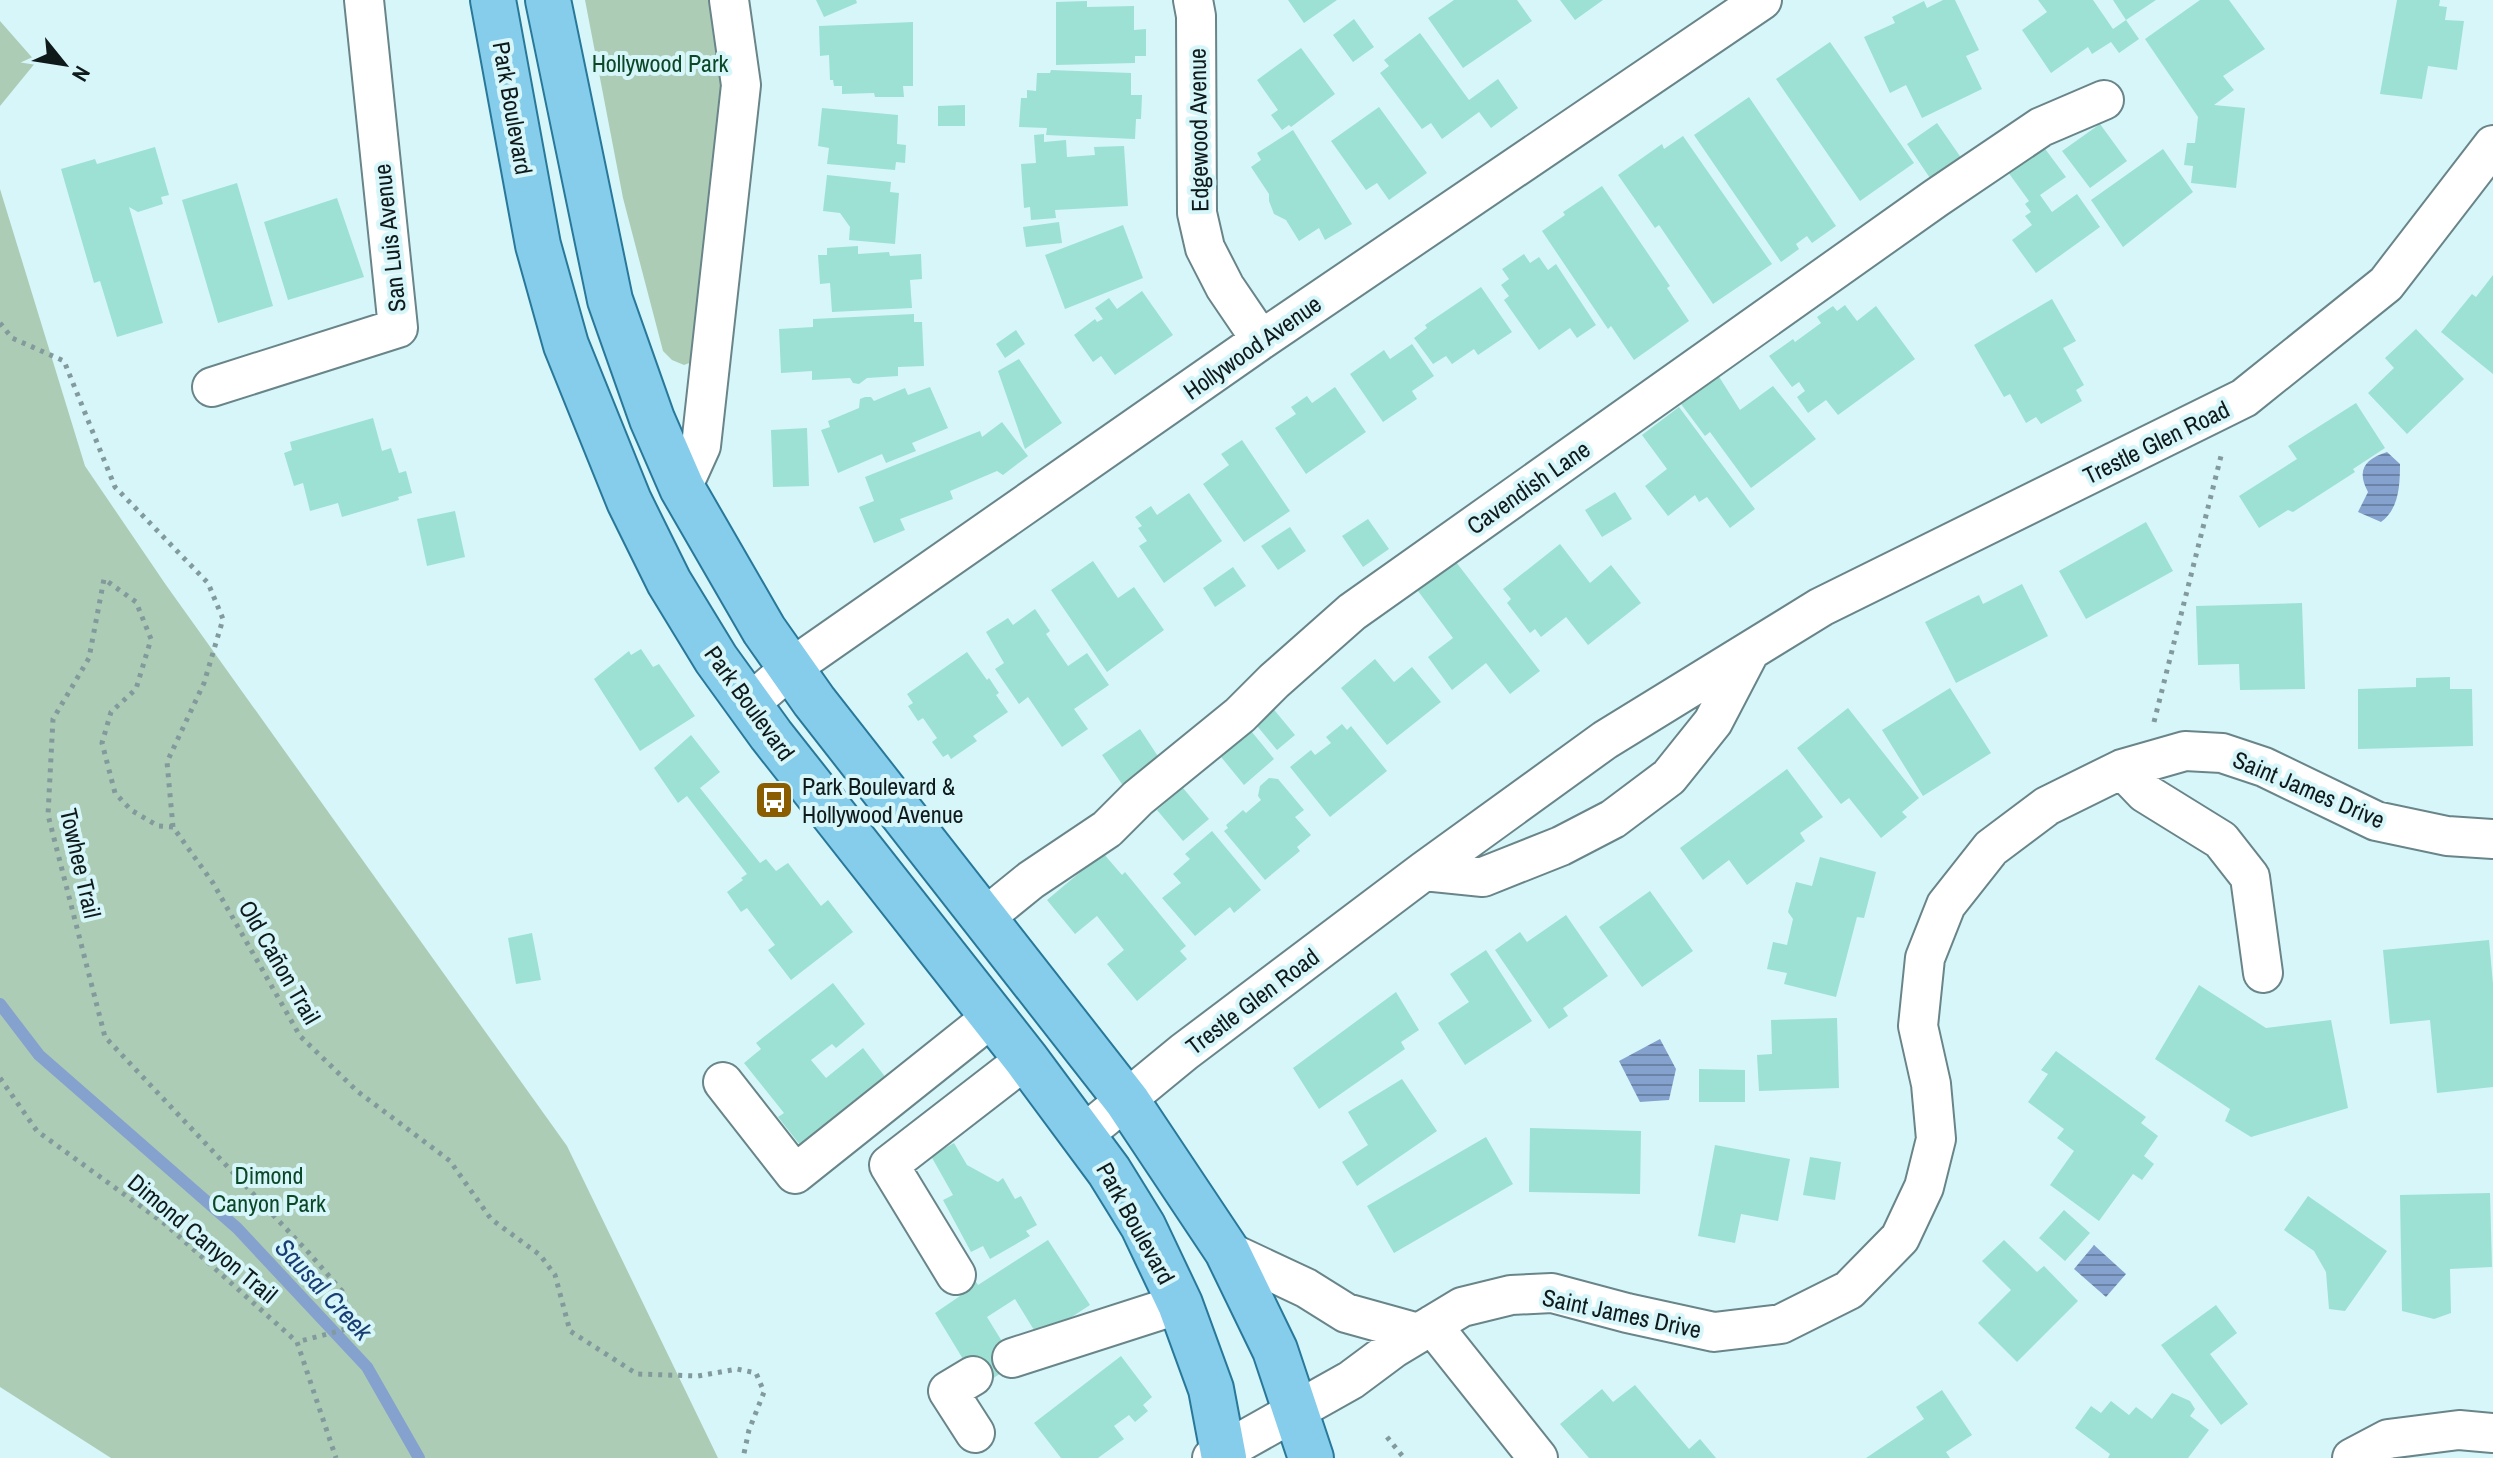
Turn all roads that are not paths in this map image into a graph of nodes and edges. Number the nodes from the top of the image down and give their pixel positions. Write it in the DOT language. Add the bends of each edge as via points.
graph roads {
  1 [pos="364,0"];
  2 [pos="493,0"];
  3 [pos="548,0"];
  4 [pos="729,0"];
  5 [pos="1193,0"];
  6 [pos="1762,0"];
  7 [pos="2104,100"];
  8 [pos="2493,145"];
  9 [pos="1261,340"];
  10 [pos="212,387"];
  11 [pos="682,488"];
  12 [pos="1750,651"];
  13 [pos="791,668"];
  14 [pos="749,704"];
  15 [pos="2133,765"];
  16 [pos="2493,839"];
  17 [pos="1424,871"];
  18 [pos="984,918"];
  19 [pos="2263,973"];
  20 [pos="992,1017"];
  21 [pos="1026,1059"];
  22 [pos="723,1082"];
  23 [pos="1127,1101"];
  24 [pos="1083,1135"];
  25 [pos="1227,1251"];
  26 [pos="956,1275"];
  27 [pos="1180,1304"];
  28 [pos="1425,1329"];
  29 [pos="1012,1358"];
  30 [pos="973,1376"];
  31 [pos="1296,1411"];
  32 [pos="975,1433"];
  33 [pos="2493,1433"];
  34 [pos="1219,1456"];
  35 [pos="1311,1458"];
  36 [pos="1538,1458"];
  37 [pos="2352,1458"];
  1 -- 10 [label="street, San Luis Avenue" via="398,328"];
  2 -- 14 [label="main road, Park Boulevard" via="538,245 566,345 629,501 669,582"];
  3 -- 11 [label="main road" via="610,300"];
  4 -- 11 [label="street" via="741,85 701,446"];
  5 -- 9 [label="street, Edgewood Avenue" via="1197,213 1205,248"];
  6 -- 9 [label="street, Hollywood Avenue"];
  7 -- 18 [label="street, Cavendish Lane" via="2041,127 1975,171 1352,612 1107,829"];
  8 -- 12 [label="street, Trestle Glen Road" via="2386,284 2234,405 1821,607"];
  9 -- 13 [label="street, Hollywood Avenue"];
  11 -- 13 [label="main road"];
  12 -- 17 [label="street, Trestle Glen Road" via="1605,740"];
  12 -- 17 [label="street" via="1713,722 1669,777 1613,819 1483,877"];
  13 -- 14 [label="street, Hollywood Avenue"];
  13 -- 18 [label="main road"];
  14 -- 20 [label="main road, Park Boulevard"];
  15 -- 16 [label="street, Saint James Drive" via="2185,751 2222,753 2264,767 2376,821 2447,836"];
  15 -- 19 [label="street" via="2145,793 2221,840 2250,877"];
  15 -- 28 [label="street, Saint James Drive" via="2047,806 1991,848 1946,905 1925,958 1918,1026 1936,1139 1924,1187 1900,1238 1849,1290 1781,1324 1714,1332 1552,1293 1511,1295 1462,1307"];
  17 -- 23 [label="street, Trestle Glen Road"];
  18 -- 23 [label="main road"];
  20 -- 21 [label="main road, Park Boulevard"];
  20 -- 22 [label="street" via="795,1174"];
  21 -- 24 [label="main road, Park Boulevard"];
  21 -- 26 [label="street" via="889,1165"];
  23 -- 24 [label="street, Trestle Glen Road"];
  23 -- 25 [label="main road"];
  24 -- 27 [label="main road, Park Boulevard" via="1143,1226"];
  25 -- 28 [label="street" via="1346,1313"];
  25 -- 31 [label="main road" via="1275,1350"];
  27 -- 29 [label="street"];
  27 -- 34 [label="main road, Park Boulevard" via="1211,1389"];
  28 -- 31 [label="street, Saint James Drive"];
  28 -- 36 [label="street"];
  30 -- 32 [label="street" via="948,1391"];
  31 -- 34 [label="street, Saint James Drive"];
  31 -- 35 [label="main road"];
  33 -- 37 [label="street" via="2459,1430 2388,1439"];
}
